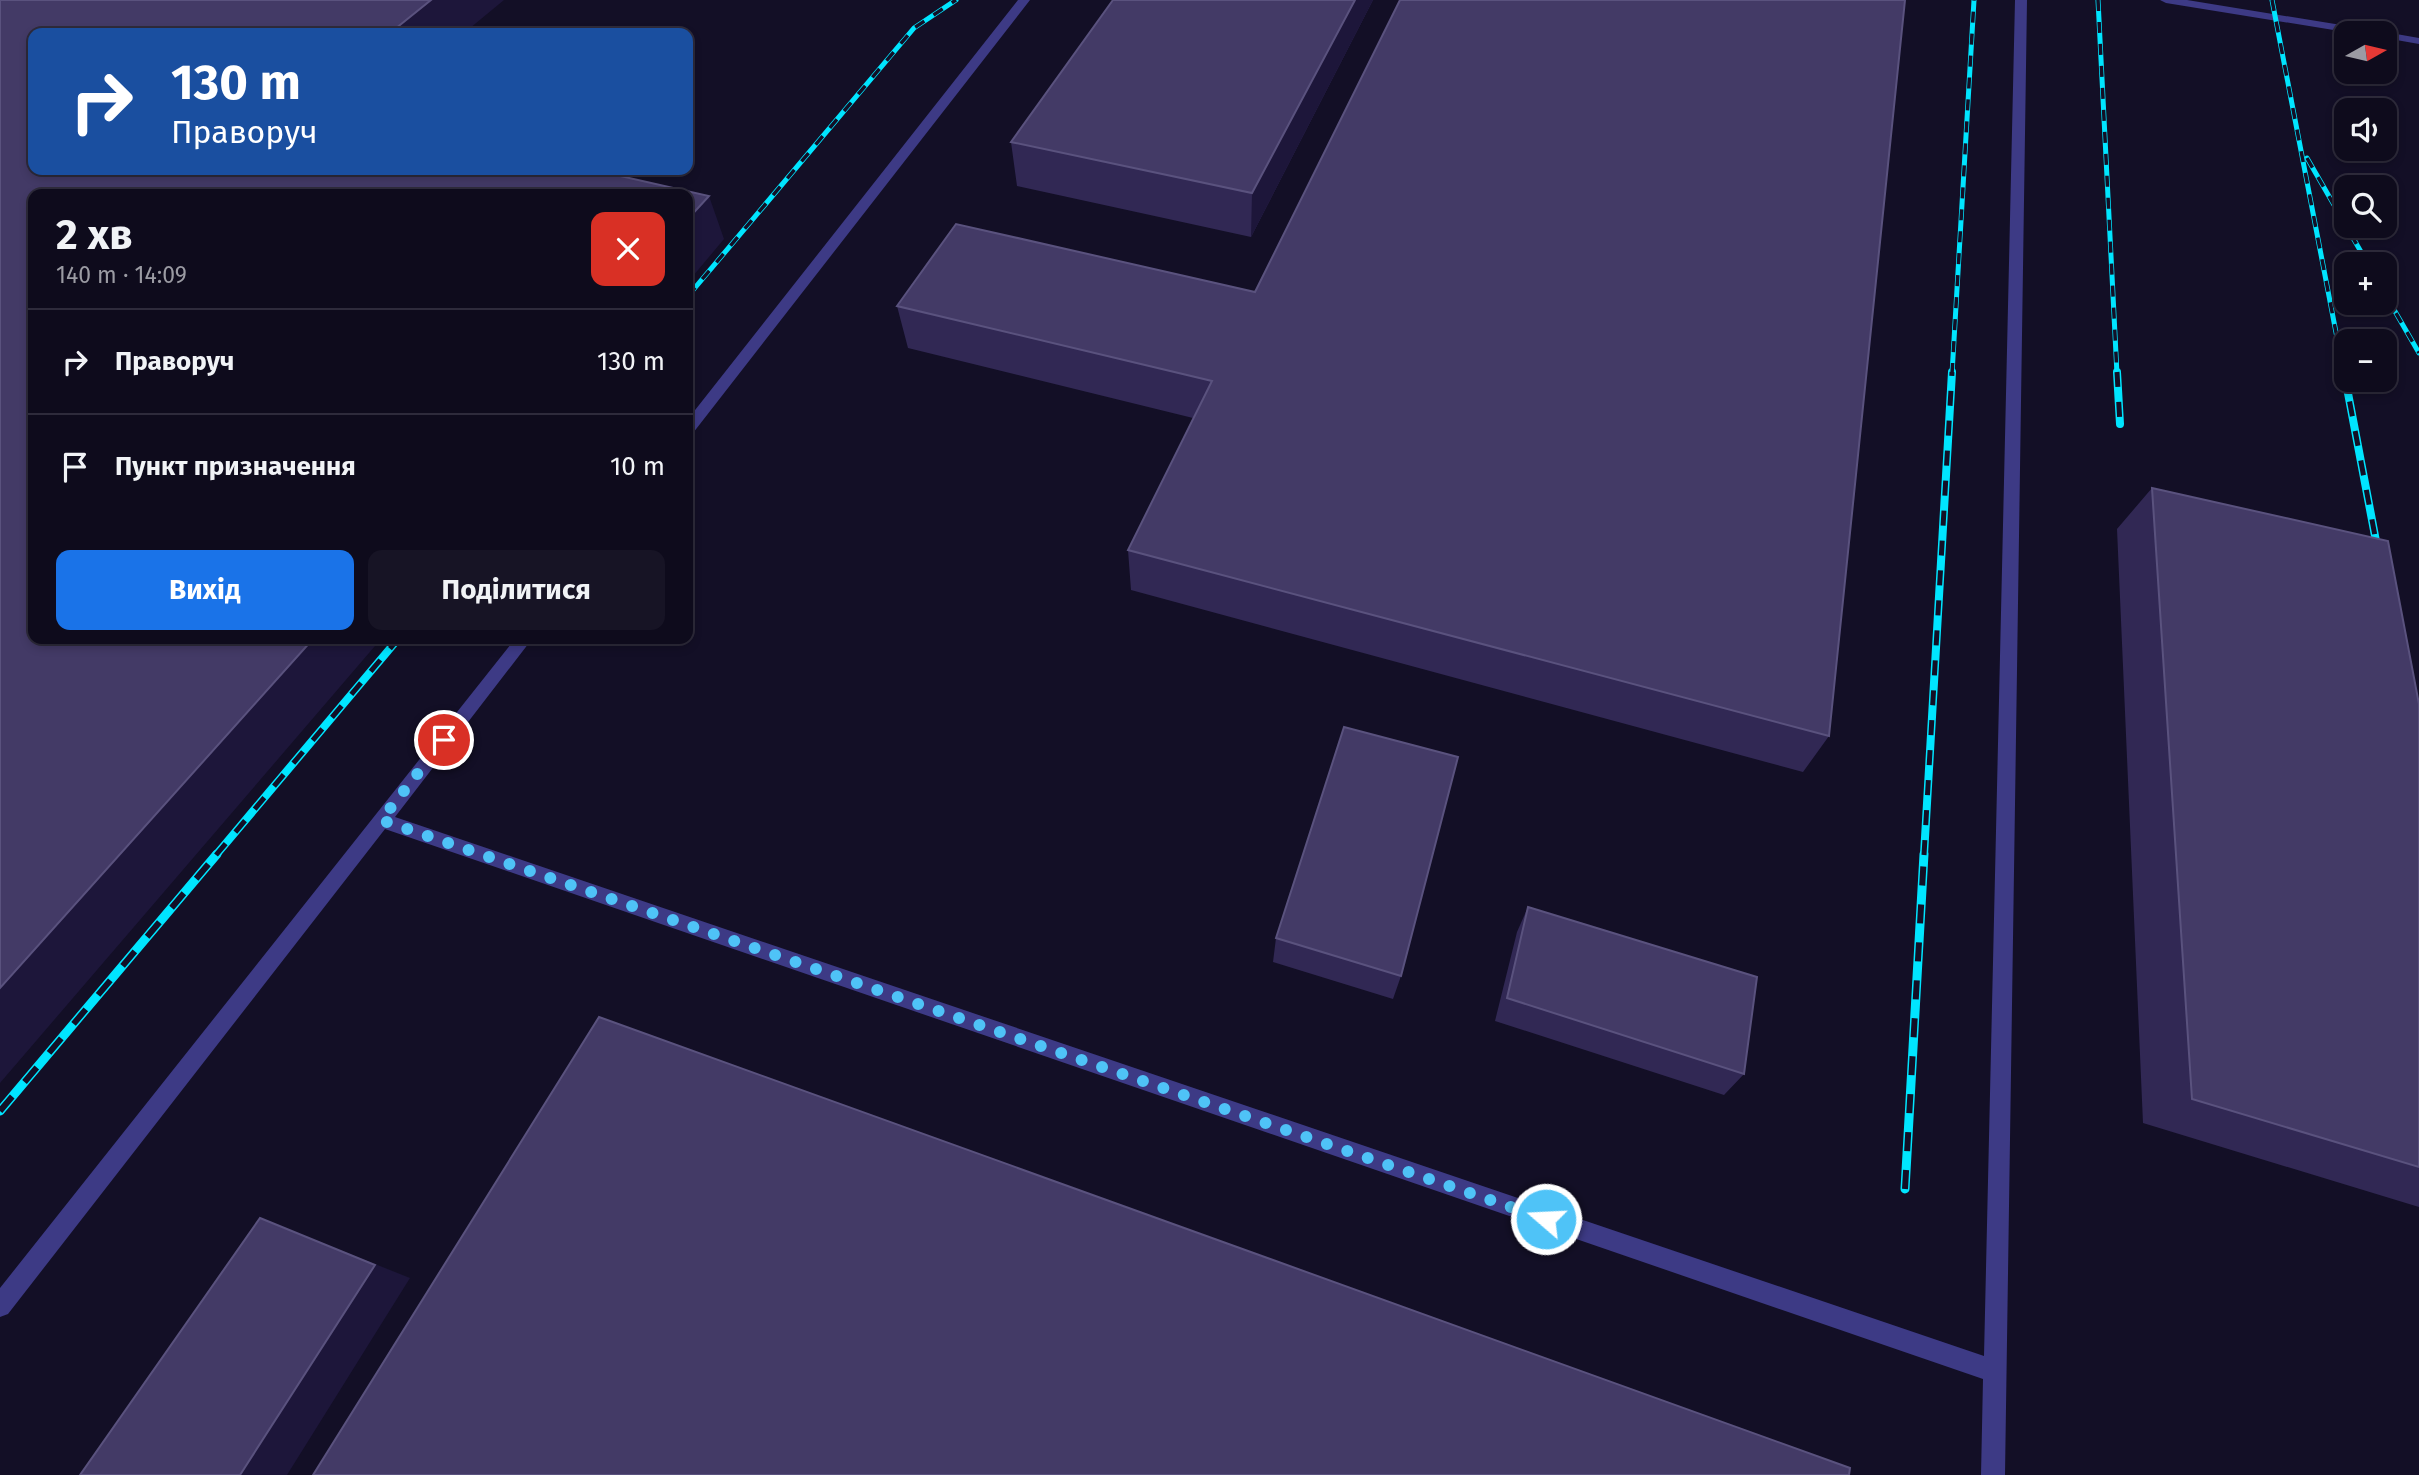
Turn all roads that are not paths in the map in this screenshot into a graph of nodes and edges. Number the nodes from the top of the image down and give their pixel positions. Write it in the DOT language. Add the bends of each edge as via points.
graph roads {
  1 [pos="1024,0"];
  2 [pos="2021,0"];
  3 [pos="2166,0"];
  4 [pos="2334,27"];
  5 [pos="2398,37"];
  6 [pos="2419,41"];
  7 [pos="693,423"];
  8 [pos="520,644"];
  9 [pos="381,820"];
  10 [pos="0,1306"];
  11 [pos="1996,1372"];
  12 [pos="1993,1475"];
  1 -- 7 [label="lane"];
  2 -- 11 [label="lane"];
  3 -- 4 [label="lane"];
  5 -- 6 [label="lane"];
  8 -- 9 [label="lane"];
  9 -- 10 [label="lane"];
  9 -- 11 [label="lane"];
  11 -- 12 [label="lane"];
}
